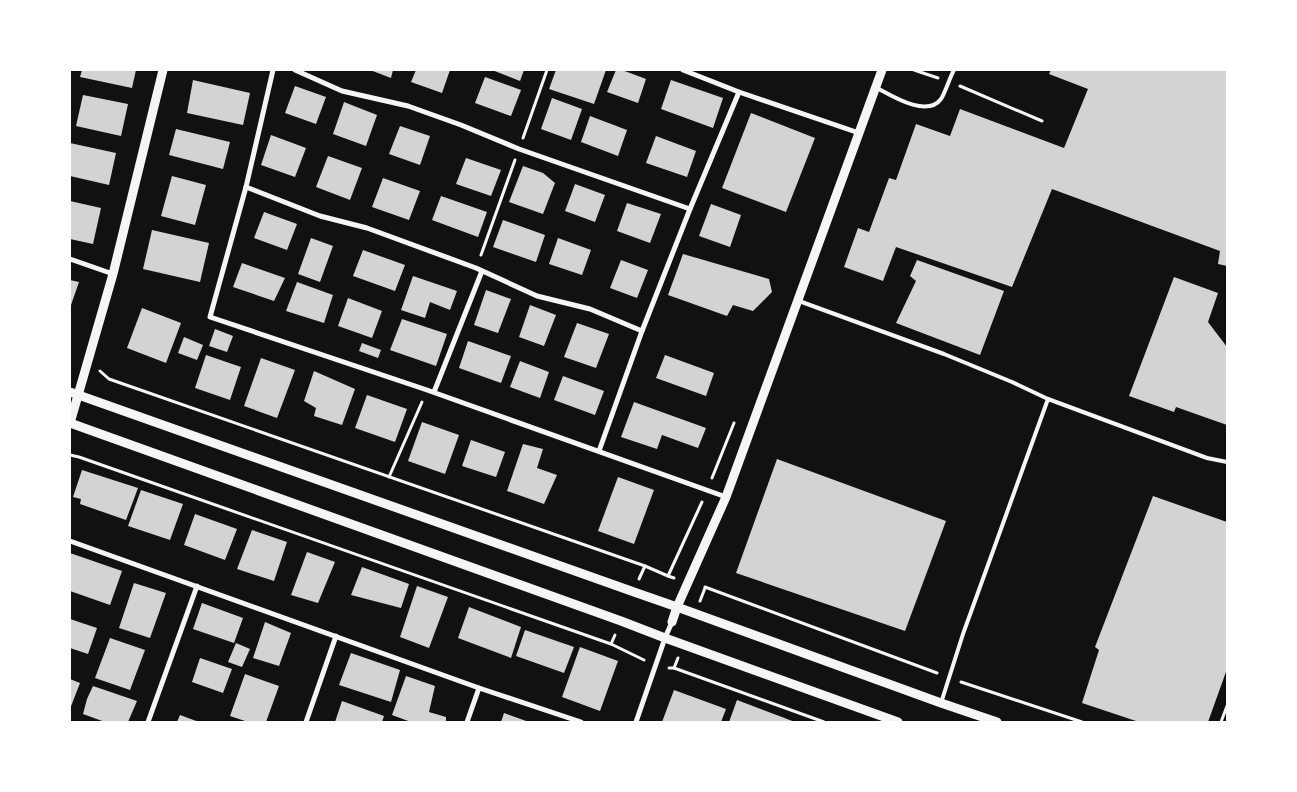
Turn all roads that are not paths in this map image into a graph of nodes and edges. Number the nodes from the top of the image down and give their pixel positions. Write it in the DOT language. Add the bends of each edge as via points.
graph roads {
  1 [pos="163,70"];
  2 [pos="273,70"];
  3 [pos="296,70"];
  4 [pos="683,70"];
  5 [pos="882,70"];
  6 [pos="954,70"];
  7 [pos="877,88"];
  8 [pos="739,92"];
  9 [pos="859,133"];
  10 [pos="246,187"];
  11 [pos="690,209"];
  12 [pos="70,259"];
  13 [pos="482,271"];
  14 [pos="113,274"];
  15 [pos="798,301"];
  16 [pos="642,331"];
  17 [pos="434,392"];
  18 [pos="74,393"];
  19 [pos="1048,399"];
  20 [pos="70,424"];
  21 [pos="599,451"];
  22 [pos="1227,462"];
  23 [pos="726,497"];
  24 [pos="70,541"];
  25 [pos="197,586"];
  26 [pos="677,607"];
  27 [pos="672,622"];
  28 [pos="336,636"];
  29 [pos="665,638"];
  30 [pos="479,688"];
  31 [pos="941,703"];
  32 [pos="148,722"];
  33 [pos="306,722"];
  34 [pos="467,722"];
  35 [pos="581,722"];
  36 [pos="636,722"];
  37 [pos="898,722"];
  38 [pos="997,722"];
  1 -- 14 [label="street"];
  2 -- 10 [label="street"];
  3 -- 11 [label="street" via="342,90 408,106 452,121 518,149"];
  4 -- 8 [label="street"];
  5 -- 7 [label="street"];
  6 -- 7 [label="lane" via="941,100 929,107 910,104"];
  7 -- 9 [label="street"];
  8 -- 9 [label="street"];
  8 -- 11 [label="street"];
  9 -- 15 [label="street"];
  10 -- 13 [label="street" via="320,216 367,228"];
  10 -- 17 [label="street" via="210,316"];
  11 -- 16 [label="street"];
  12 -- 14 [label="street"];
  13 -- 16 [label="street" via="537,296 590,309"];
  13 -- 17 [label="street"];
  14 -- 18 [label="street"];
  15 -- 19 [label="lane" via="944,354"];
  15 -- 23 [label="street"];
  16 -- 21 [label="street"];
  17 -- 21 [label="street"];
  18 -- 20 [label="street"];
  18 -- 26 [label="street"];
  19 -- 22 [label="lane" via="1207,458"];
  19 -- 31 [label="lane"];
  20 -- 29 [label="street"];
  21 -- 23 [label="street"];
  23 -- 26 [label="street"];
  24 -- 25 [label="street"];
  25 -- 28 [label="street"];
  25 -- 32 [label="street"];
  26 -- 27 [label="street"];
  26 -- 31 [label="street"];
  27 -- 29 [label="street"];
  28 -- 30 [label="street"];
  28 -- 33 [label="street"];
  29 -- 36 [label="street"];
  29 -- 37 [label="street"];
  30 -- 34 [label="street"];
  30 -- 35 [label="street"];
  31 -- 38 [label="street"];
}
